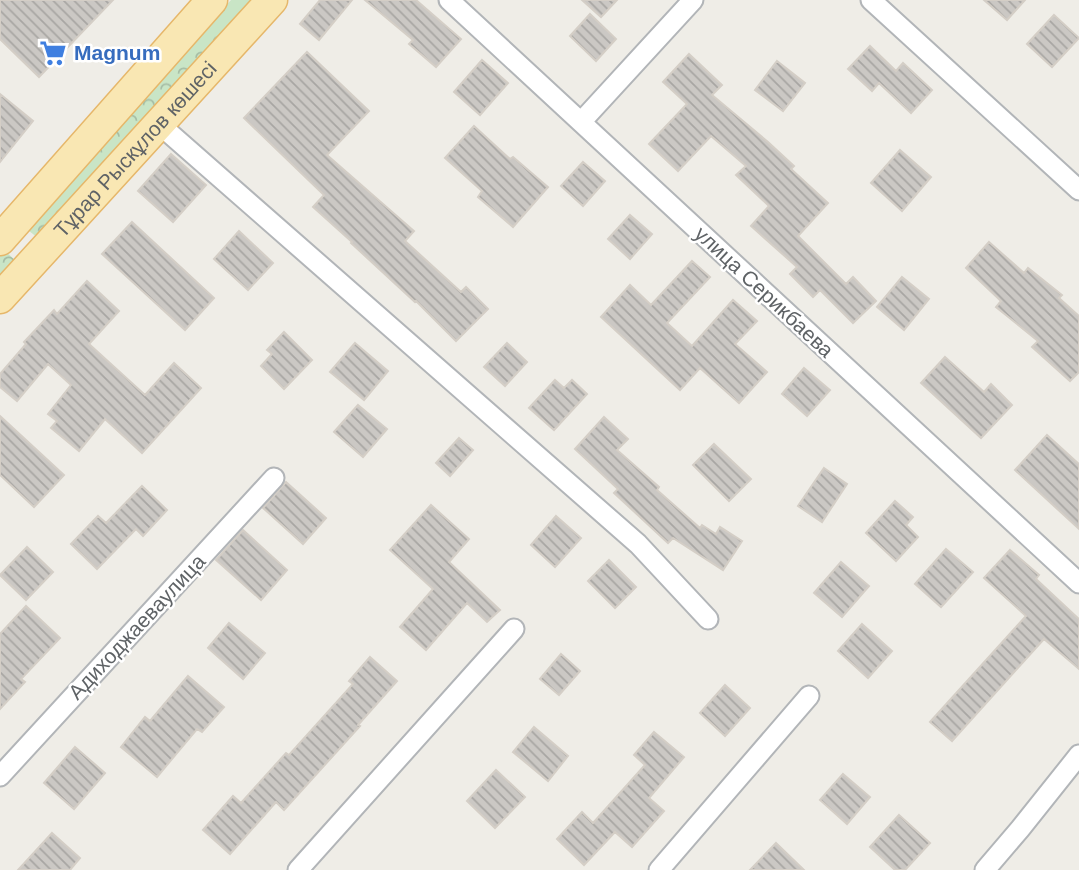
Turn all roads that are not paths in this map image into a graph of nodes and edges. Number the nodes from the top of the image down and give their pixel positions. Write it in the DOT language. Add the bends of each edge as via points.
graph roads {
  1 [pos="212,0"];
  2 [pos="272,0"];
  3 [pos="449,0"];
  4 [pos="694,0"];
  5 [pos="870,0"];
  6 [pos="581,122"];
  7 [pos="159,124"];
  8 [pos="1079,190"];
  9 [pos="2,238"];
  10 [pos="34,261"];
  11 [pos="0,298"];
  12 [pos="274,478"];
  13 [pos="1079,583"];
  14 [pos="708,619"];
  15 [pos="513,629"];
  16 [pos="809,696"];
  17 [pos="1079,755"];
  18 [pos="0,776"];
  19 [pos="298,870"];
  20 [pos="659,870"];
  21 [pos="985,870"];
  1 -- 9 [label="main road, Тұрар Рыскұлов көшесі"];
  2 -- 7 [label="main road, Тұрар Рыскұлов көшесі"];
  3 -- 6 [label="street, улица Серикбаева"];
  4 -- 6 [label="street"];
  5 -- 8 [label="street"];
  6 -- 13 [label="street, улица Серикбаева"];
  7 -- 10 [label="main road, Тұрар Рыскұлов көшесі"];
  7 -- 14 [label="street" via="638,544"];
  9 -- 10 [label="main road"];
  10 -- 11 [label="main road, Тұрар Рыскұлов көшесі"];
  12 -- 18 [label="street, Адиходжаеваулица"];
  15 -- 19 [label="street"];
  16 -- 20 [label="street"];
  17 -- 21 [label="street"];
}
